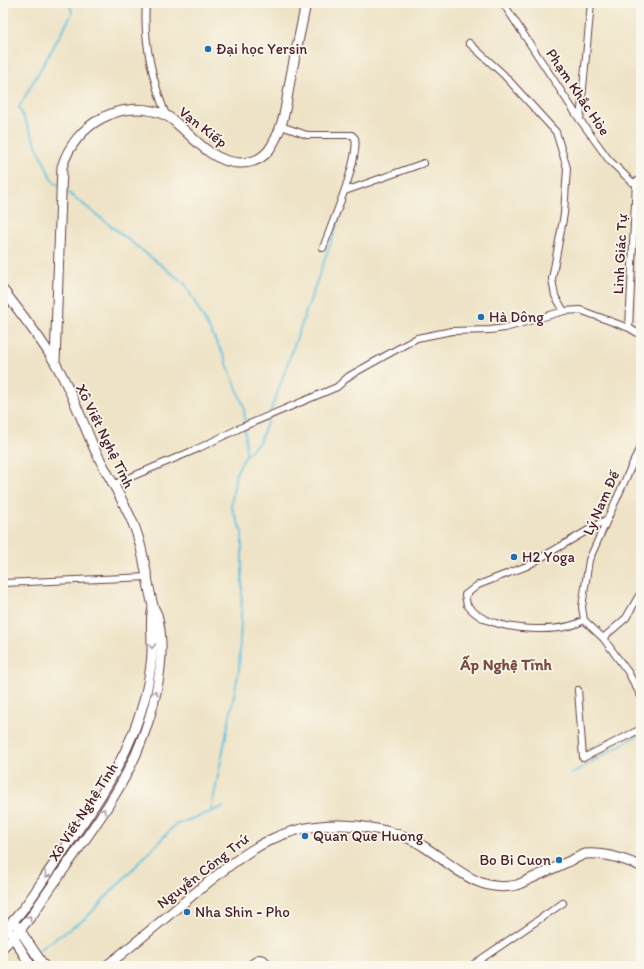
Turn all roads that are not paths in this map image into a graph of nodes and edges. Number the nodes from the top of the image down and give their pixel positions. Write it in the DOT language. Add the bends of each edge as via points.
graph roads {
  1 [pos="146,3"];
  2 [pos="306,3"];
  3 [pos="503,3"];
  4 [pos="591,3"];
  5 [pos="469,43"];
  6 [pos="166,115"];
  7 [pos="580,120"];
  8 [pos="281,126"];
  9 [pos="424,163"];
  10 [pos="638,181"];
  11 [pos="344,191"];
  12 [pos="323,248"];
  13 [pos="3,290"];
  14 [pos="564,312"];
  15 [pos="629,328"];
  16 [pos="641,335"];
  17 [pos="55,362"];
  18 [pos="641,445"];
  19 [pos="112,485"];
  20 [pos="607,519"];
  21 [pos="149,577"];
  22 [pos="3,584"];
  23 [pos="641,592"];
  24 [pos="153,607"];
  25 [pos="584,620"];
  26 [pos="603,638"];
  27 [pos="578,690"];
  28 [pos="641,696"];
  29 [pos="641,729"];
  30 [pos="641,866"];
  31 [pos="563,903"];
  32 [pos="14,920"];
  33 [pos="5,930"];
  34 [pos="20,930"];
  35 [pos="13,937"];
  36 [pos="3,947"];
  37 [pos="42,963"];
  38 [pos="31,966"];
  39 [pos="106,966"];
  40 [pos="248,966"];
  41 [pos="271,966"];
  42 [pos="471,966"];
  1 -- 6 [label="street" via="149,64"];
  2 -- 8 [label="main road, Vạn Kiếp"];
  3 -- 7 [label="street, Phạm Khắc Hòe"];
  4 -- 7 [label="street"];
  5 -- 14 [label="street" via="503,74 556,132 567,168 564,214 552,279 555,296"];
  6 -- 8 [label="main road, Vạn Kiếp" via="212,154 222,160 237,163 258,160 269,151"];
  6 -- 17 [label="main road, Vạn Kiếp" via="136,110 106,115 87,127 68,150 62,167"];
  7 -- 10 [label="street, Phạm Khắc Hòe" via="609,160 628,179"];
  8 -- 11 [label="street" via="307,135 352,135 355,138 355,153"];
  9 -- 11 [label="street"];
  10 -- 15 [label="street, Linh Giác Tự"];
  11 -- 12 [label="street"];
  13 -- 17 [label="main road, Xô Viết Nghệ Tĩnh"];
  14 -- 15 [label="street" via="580,310"];
  14 -- 19 [label="street" via="505,328 452,331 417,338 349,376 337,387"];
  15 -- 16 [label="street"];
  17 -- 19 [label="main road, Xô Viết Nghệ Tĩnh"];
  18 -- 20 [label="street, Lý Nam Đế"];
  19 -- 21 [label="main road, Xô Viết Nghệ Tĩnh" via="134,525"];
  20 -- 25 [label="street, Lý Nam Đế" via="589,560 582,607"];
  20 -- 25 [label="street" via="528,566 478,585 465,595 467,605 486,620 513,626 550,630 578,624"];
  21 -- 22 [label="street"];
  21 -- 24 [label="main road, Xô Viết Nghệ Tĩnh"];
  23 -- 26 [label="street" via="626,618"];
  24 -- 32 [label="main road, Xô Viết Nghệ Tĩnh, one-way" via="150,619 150,672 133,737 99,799"];
  34 -- 24 [label="main road, Xô Viết Nghệ Tĩnh, one-way" via="108,806 141,743 153,704 161,650 158,618"];
  25 -- 26 [label="street"];
  26 -- 28 [label="street" via="628,672"];
  27 -- 29 [label="street" via="583,758"];
  30 -- 39 [label="main road, Nguyễn Công Trứ" via="611,855 585,854 517,885 494,887 481,884 461,873 407,837 348,825 302,828 246,852"];
  31 -- 42 [label="street"];
  32 -- 33 [label="main road, Xô Viết Nghệ Tĩnh"];
  32 -- 34 [label="main road"];
  33 -- 35 [label="main road"];
  34 -- 35 [label="main road, Xô Viết Nghệ Tĩnh"];
  34 -- 37 [label="main road"];
  35 -- 36 [label="main road, Xô Viết Nghệ Tĩnh"];
  35 -- 38 [label="main road"];
  40 -- 41 [label="street" via="258,958 264,959"];
}
